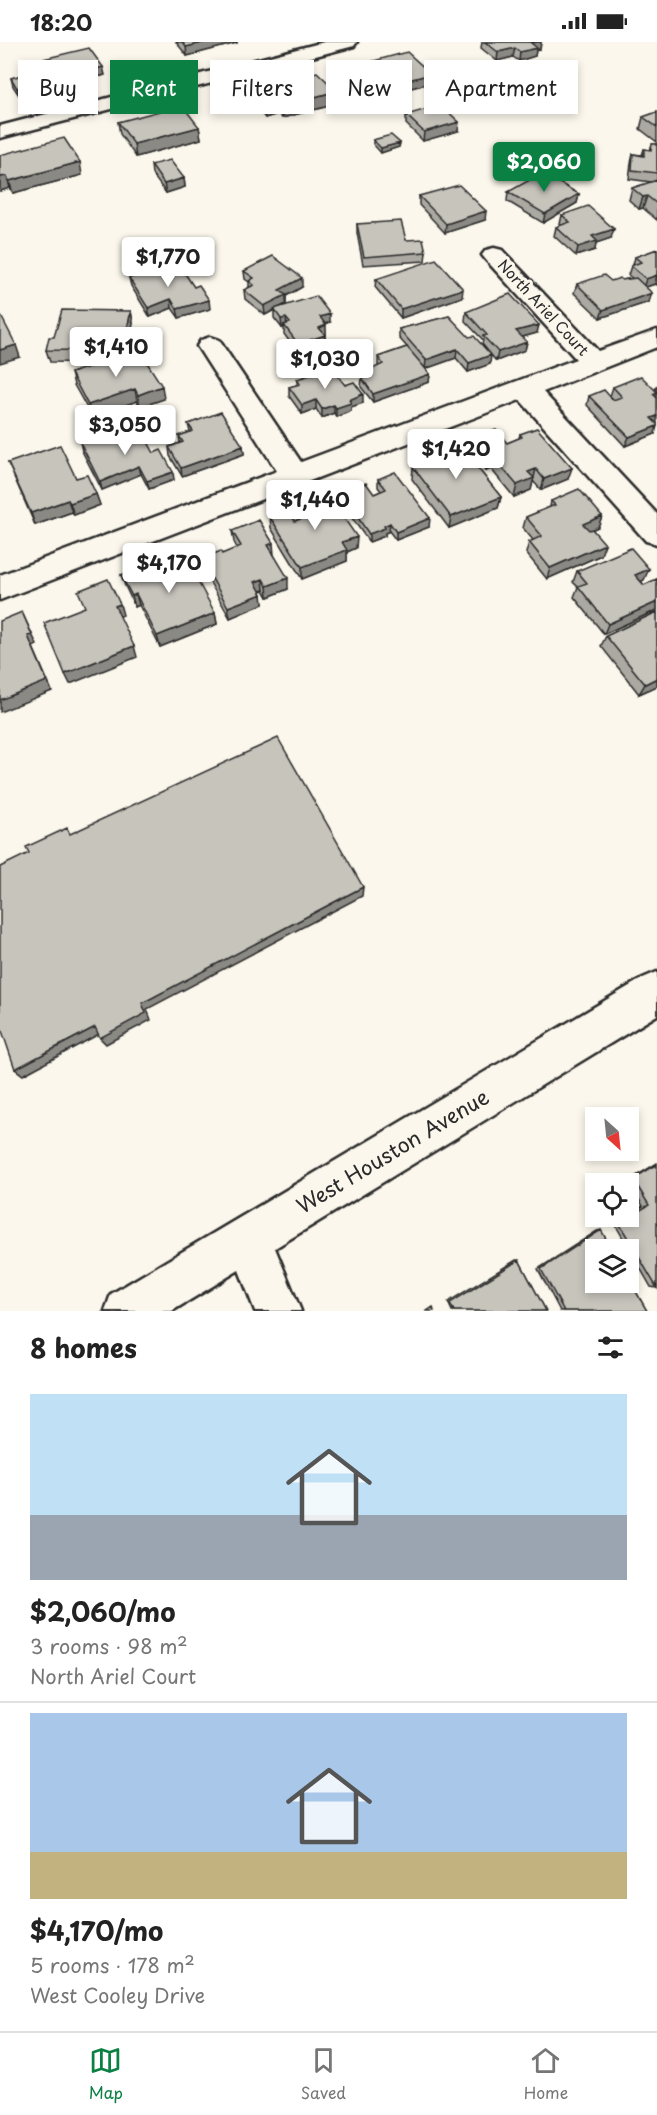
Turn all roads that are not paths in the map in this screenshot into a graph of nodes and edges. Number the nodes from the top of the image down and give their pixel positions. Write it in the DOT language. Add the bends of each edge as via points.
graph roads {
  1 [pos="347,42"];
  2 [pos="0,132"];
  3 [pos="494,255"];
  4 [pos="657,338"];
  5 [pos="210,346"];
  6 [pos="593,362"];
  7 [pos="524,388"];
  8 [pos="295,476"];
  9 [pos="657,532"];
  10 [pos="1,583"];
  11 [pos="657,992"];
  12 [pos="249,1239"];
  13 [pos="128,1311"];
  14 [pos="278,1311"];
  1 -- 2 [label="street"];
  3 -- 6 [label="street, North Ariel Court"];
  4 -- 6 [label="street"];
  5 -- 8 [label="street"];
  6 -- 7 [label="street"];
  7 -- 8 [label="street"];
  7 -- 9 [label="street"];
  8 -- 10 [label="street"];
  11 -- 12 [label="street, West Houston Avenue"];
  12 -- 13 [label="street, West Houston Avenue"];
  12 -- 14 [label="street"];
}
